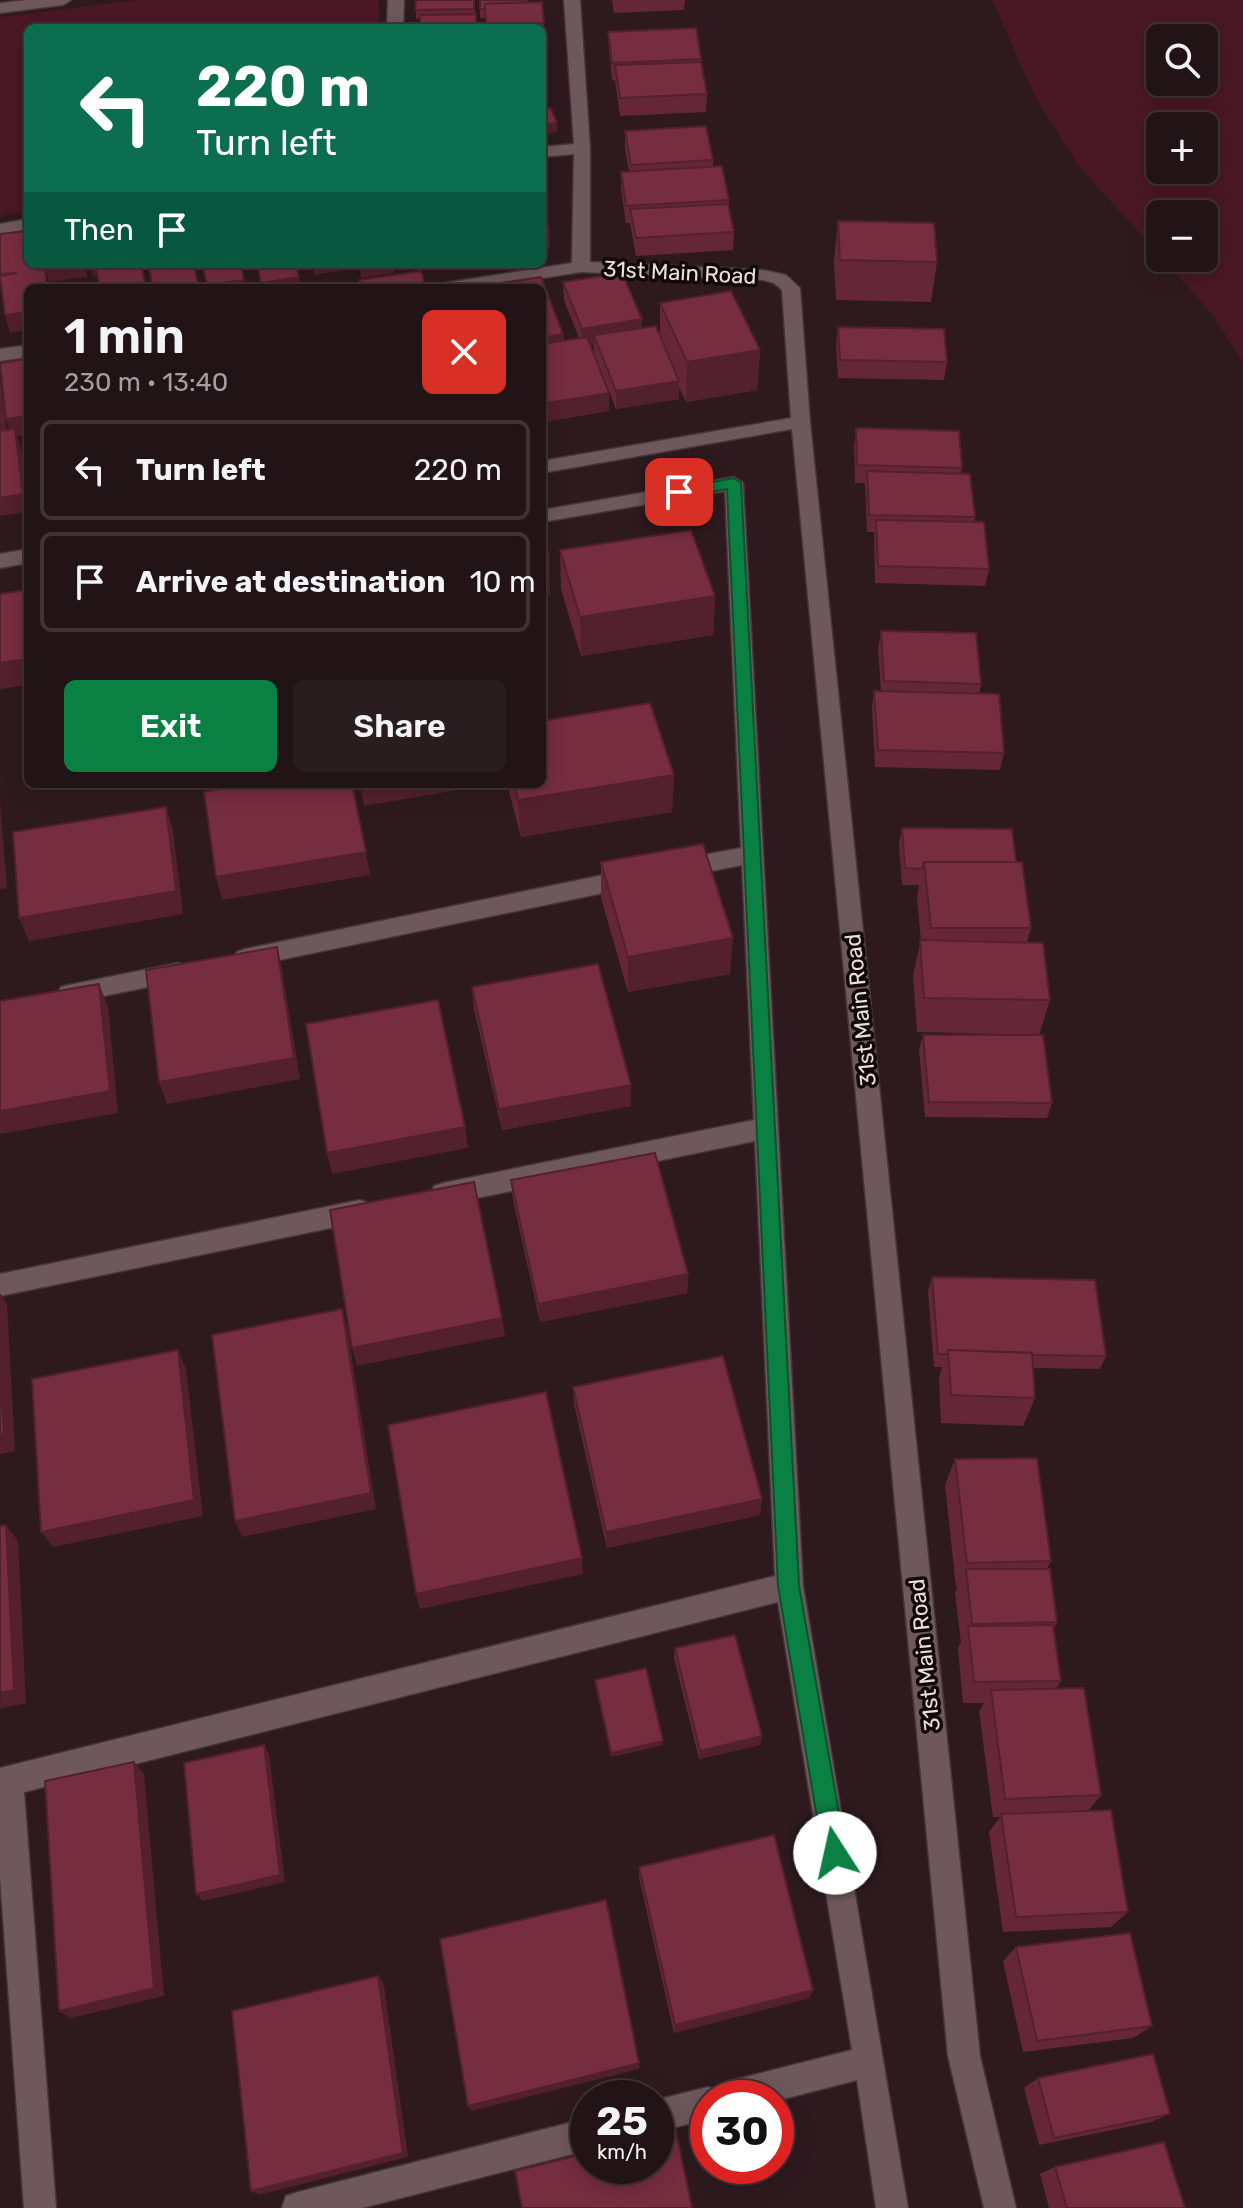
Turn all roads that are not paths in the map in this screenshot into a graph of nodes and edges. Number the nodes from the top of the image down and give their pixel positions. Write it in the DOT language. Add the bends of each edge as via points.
graph roads {
  1 [pos="63,0"];
  2 [pos="396,0"];
  3 [pos="572,0"];
  4 [pos="0,8"];
  5 [pos="395,24"];
  6 [pos="582,148"];
  7 [pos="546,152"];
  8 [pos="24,225"];
  9 [pos="0,229"];
  10 [pos="581,267"];
  11 [pos="471,284"];
  12 [pos="24,352"];
  13 [pos="0,355"];
  14 [pos="801,422"];
  15 [pos="546,466"];
  16 [pos="546,515"];
  17 [pos="24,557"];
  18 [pos="0,561"];
  19 [pos="753,854"];
  20 [pos="230,961"];
  21 [pos="200,967"];
  22 [pos="46,999"];
  23 [pos="766,1128"];
  24 [pos="422,1199"];
  25 [pos="391,1205"];
  26 [pos="0,1285"];
  27 [pos="789,1586"];
  28 [pos="4,1782"];
  29 [pos="870,2061"];
  30 [pos="794,2081"];
  31 [pos="570,2139"];
  32 [pos="40,2208"];
  33 [pos="298,2208"];
  34 [pos="892,2208"];
  35 [pos="1000,2208"];
  1 -- 4 [label="street"];
  2 -- 5 [label="street"];
  3 -- 6 [label="street, 31st Main Road"];
  6 -- 7 [label="street"];
  6 -- 10 [label="street, 31st Main Road"];
  8 -- 9 [label="street"];
  10 -- 11 [label="street"];
  10 -- 14 [label="street, 31st Main Road" via="780,279 791,288"];
  12 -- 13 [label="street"];
  14 -- 15 [label="street"];
  14 -- 35 [label="street, 31st Main Road" via="964,2056"];
  16 -- 19 [label="street" via="734,483"];
  17 -- 18 [label="street"];
  19 -- 20 [label="street"];
  19 -- 23 [label="street"];
  21 -- 22 [label="street"];
  23 -- 24 [label="street"];
  23 -- 27 [label="street"];
  25 -- 26 [label="street"];
  27 -- 28 [label="street"];
  27 -- 29 [label="street"];
  28 -- 32 [label="street"];
  29 -- 30 [label="street"];
  29 -- 34 [label="street"];
  31 -- 33 [label="street"];
}
